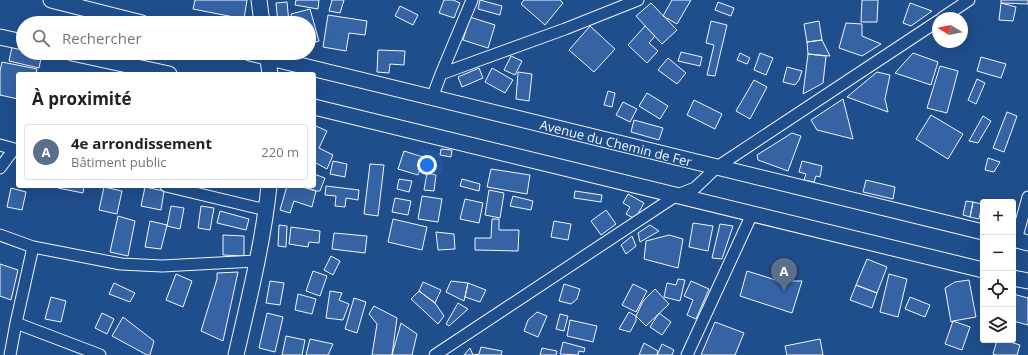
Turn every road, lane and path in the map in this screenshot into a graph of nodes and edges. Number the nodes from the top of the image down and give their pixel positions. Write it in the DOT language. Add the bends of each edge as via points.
graph roads {
  1 [pos="50,0"];
  2 [pos="259,0"];
  3 [pos="472,0"];
  4 [pos="638,0"];
  5 [pos="969,0"];
  6 [pos="951,12"];
  7 [pos="114,16"];
  8 [pos="261,16"];
  9 [pos="932,25"];
  10 [pos="0,37"];
  11 [pos="16,40"];
  12 [pos="104,60"];
  13 [pos="268,60"];
  14 [pos="286,60"];
  15 [pos="160,72"];
  16 [pos="270,72"];
  17 [pos="441,74"];
  18 [pos="432,98"];
  19 [pos="316,107"];
  20 [pos="0,145"];
  21 [pos="16,150"];
  22 [pos="717,167"];
  23 [pos="0,168"];
  24 [pos="174,188"];
  25 [pos="269,188"];
  26 [pos="677,196"];
  27 [pos="1028,197"];
  28 [pos="266,210"];
  29 [pos="752,214"];
  30 [pos="980,231"];
  31 [pos="0,235"];
  32 [pos="1019,241"];
  33 [pos="33,247"];
  34 [pos="257,261"];
  35 [pos="980,269"];
  36 [pos="1016,279"];
  37 [pos="1028,281"];
  38 [pos="16,323"];
  39 [pos="10,355"];
  40 [pos="100,355"];
  41 [pos="236,355"];
  42 [pos="435,355"];
  43 [pos="687,355"];
  1 -- 7 [label="main road"];
  2 -- 8 [label="main road"];
  3 -- 17 [label="street"];
  4 -- 17 [label="street"];
  5 -- 6 [label="street"];
  9 -- 22 [label="street"];
  10 -- 11 [label="main road"];
  12 -- 15 [label="main road"];
  13 -- 16 [label="main road"];
  14 -- 18 [label="main road, Avenue du Chemin de Fer"];
  17 -- 18 [label="street"];
  18 -- 22 [label="main road, Avenue du Chemin de Fer"];
  19 -- 26 [label="main road"];
  20 -- 21 [label="street"];
  21 -- 23 [label="street"];
  22 -- 26 [label="street" via="695,188"];
  22 -- 30 [label="main road, Avenue du Chemin de Fer"];
  24 -- 28 [label="street"];
  25 -- 28 [label="main road"];
  26 -- 29 [label="main road"];
  26 -- 42 [label="street"];
  27 -- 32 [label="street"];
  28 -- 34 [label="main road"];
  29 -- 35 [label="main road"];
  29 -- 43 [label="street"];
  31 -- 33 [label="street"];
  33 -- 34 [label="street" via="142,266"];
  33 -- 38 [label="street"];
  34 -- 41 [label="main road"];
  36 -- 37 [label="main road"];
  38 -- 39 [label="street"];
  38 -- 40 [label="street"];
}
